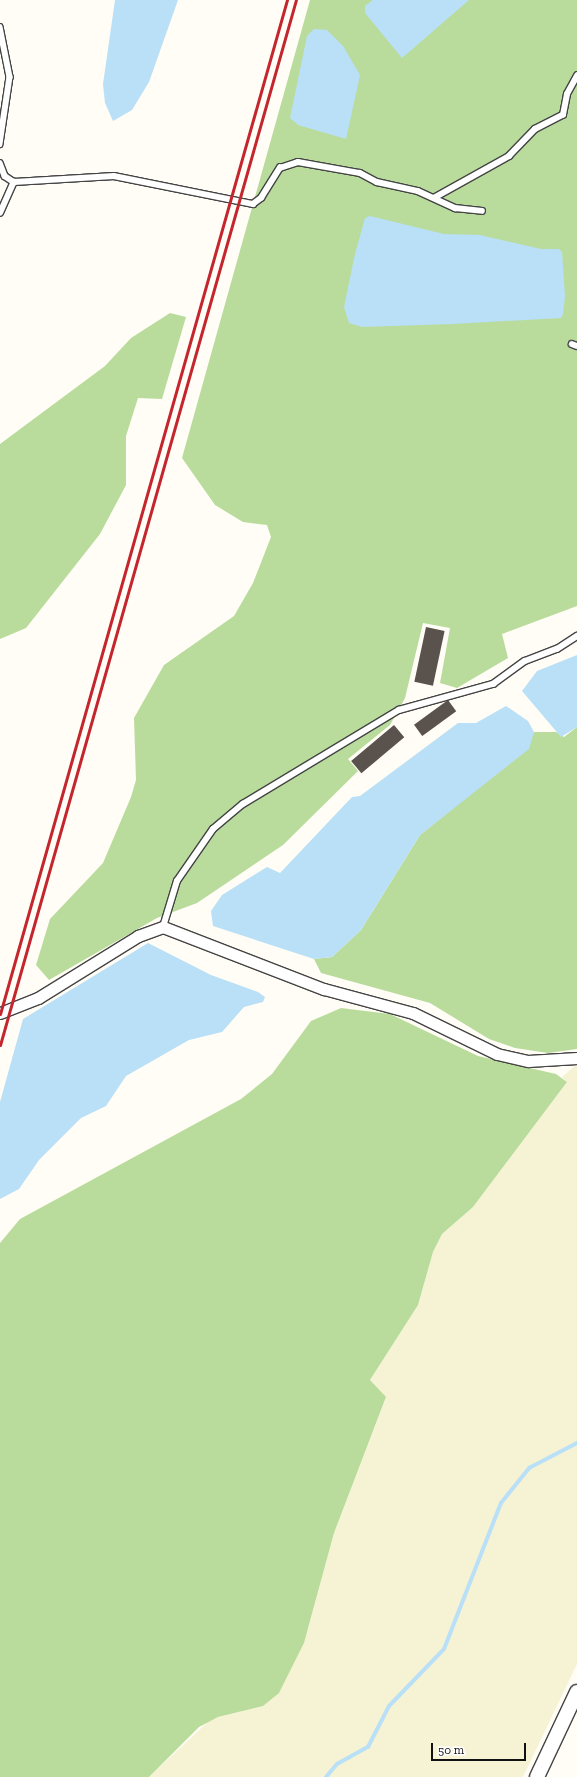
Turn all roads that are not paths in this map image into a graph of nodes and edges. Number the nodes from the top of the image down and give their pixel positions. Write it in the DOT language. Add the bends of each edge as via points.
graph roads {
  1 [pos="0,27"];
  2 [pos="577,76"];
  3 [pos="0,144"];
  4 [pos="0,163"];
  5 [pos="14,182"];
  6 [pos="434,198"];
  7 [pos="482,211"];
  8 [pos="0,213"];
  9 [pos="577,636"];
  10 [pos="164,927"];
  11 [pos="0,1013"];
  12 [pos="577,1058"];
  13 [pos="577,1692"];
  14 [pos="537,1777"];
  1 -- 3 [label="lane" via="10,76"];
  2 -- 6 [label="lane" via="567,94 563,115 535,129 509,156"];
  4 -- 5 [label="lane" via="5,176"];
  5 -- 6 [label="lane" via="114,176 253,204 261,198 280,168 298,162 360,173"];
  5 -- 8 [label="lane"];
  6 -- 7 [label="lane" via="455,208"];
  9 -- 10 [label="lane" via="557,649 525,661 493,684 399,710 243,804 213,829 177,881"];
  10 -- 11 [label="street" via="138,936 38,998"];
  10 -- 12 [label="street" via="324,989 413,1013 486,1051 528,1061"];
  13 -- 14 [label="street"];
}
